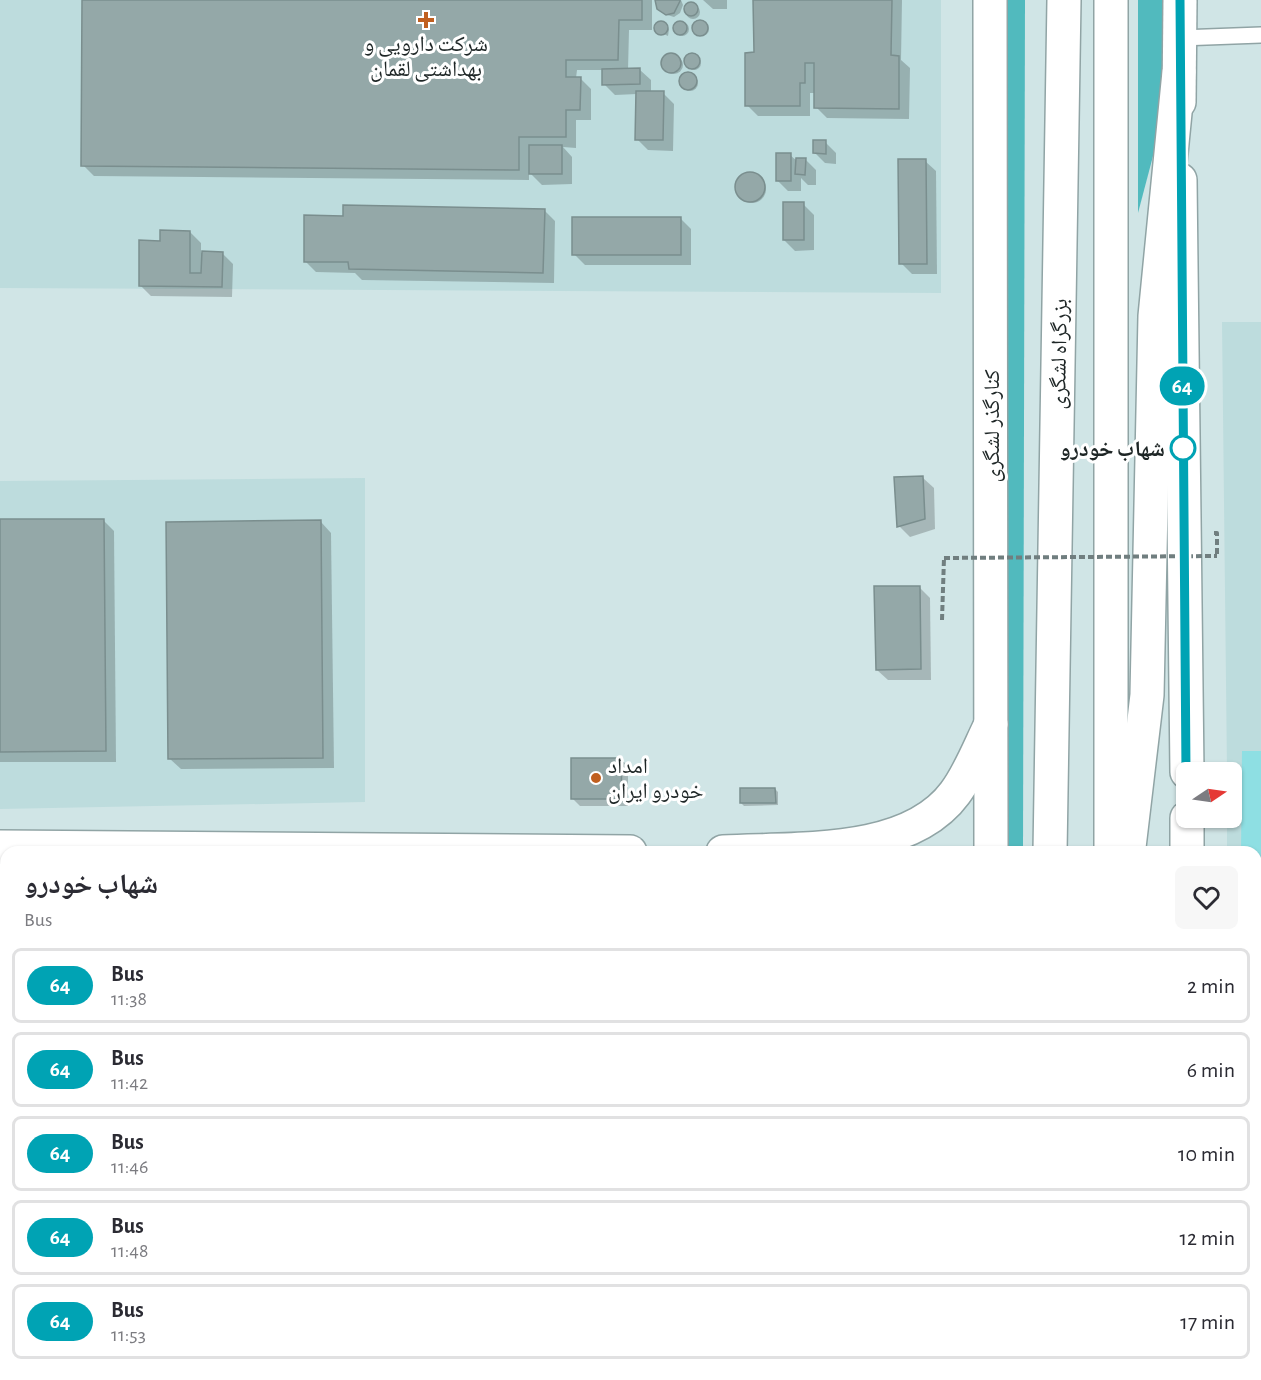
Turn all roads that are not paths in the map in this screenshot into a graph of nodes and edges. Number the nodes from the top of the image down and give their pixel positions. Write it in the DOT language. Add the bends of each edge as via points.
graph roads {
  1 [pos="990,0"];
  2 [pos="1064,0"];
  3 [pos="1111,0"];
  4 [pos="1180,0"];
  5 [pos="1261,35"];
  6 [pos="1180,38"];
  7 [pos="1179,72"];
  8 [pos="991,724"];
  9 [pos="1186,762"];
  10 [pos="1187,828"];
  11 [pos="827,846"];
  12 [pos="991,846"];
  13 [pos="1050,846"];
  14 [pos="1111,846"];
  15 [pos="1129,846"];
  16 [pos="1187,846"];
  1 -- 8 [label="main road, کنارگذر لشگری"];
  2 -- 13 [label="main road, بزرگراه لشگری"];
  3 -- 14 [label="main road"];
  4 -- 6 [label="main road"];
  5 -- 6 [label="lane"];
  6 -- 7 [label="main road"];
  7 -- 9 [label="main road"];
  7 -- 15 [label="main road" via="1155,316 1147,695"];
  8 -- 11 [label="main road" via="955,793 934,814 902,834 862,844"];
  8 -- 12 [label="main road, کنارگذر لشگری"];
  10 -- 16 [label="main road"];
}
